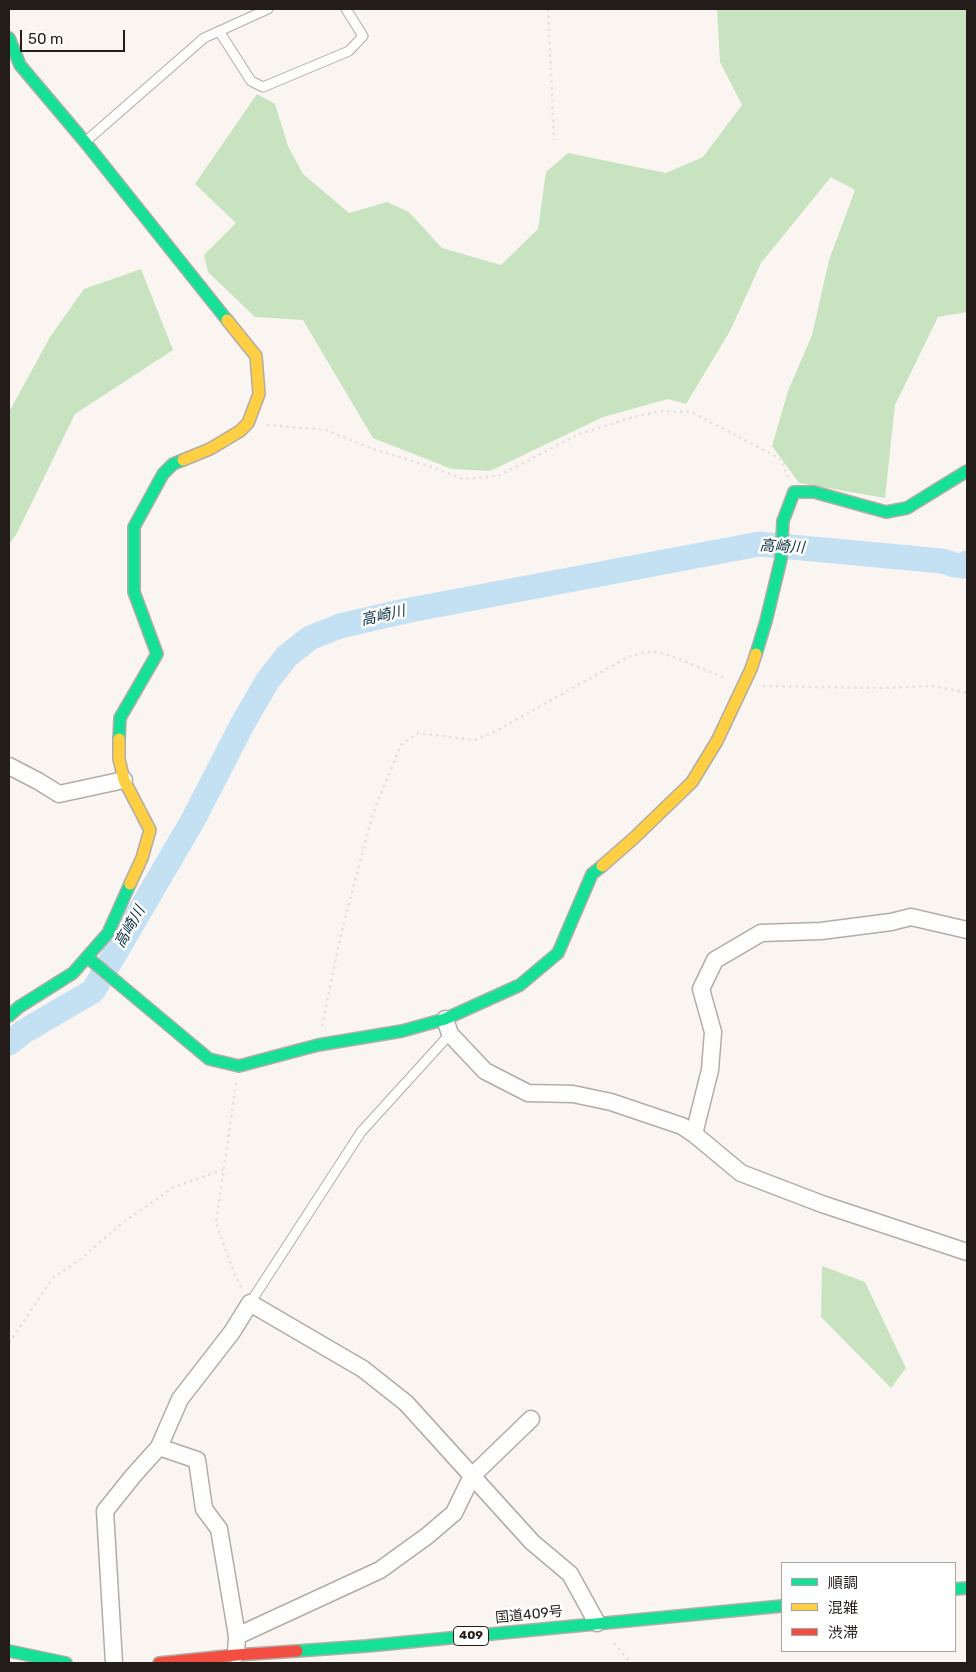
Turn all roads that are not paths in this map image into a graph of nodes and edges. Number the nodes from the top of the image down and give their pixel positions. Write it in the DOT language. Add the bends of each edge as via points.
graph roads {
  1 [pos="268,9"];
  2 [pos="346,9"];
  3 [pos="219,31"];
  4 [pos="9,38"];
  5 [pos="85,142"];
  6 [pos="967,471"];
  7 [pos="9,766"];
  8 [pos="124,780"];
  9 [pos="967,930"];
  10 [pos="88,957"];
  11 [pos="9,1016"];
  12 [pos="447,1026"];
  13 [pos="694,1134"];
  14 [pos="967,1252"];
  15 [pos="250,1303"];
  16 [pos="531,1419"];
  17 [pos="159,1447"];
  18 [pos="472,1476"];
  19 [pos="781,1606"];
  20 [pos="597,1623"];
  21 [pos="237,1636"];
  22 [pos="9,1651"];
  23 [pos="236,1655"];
  24 [pos="66,1663"];
  25 [pos="114,1663"];
  26 [pos="159,1663"];
  1 -- 3 [label="lane"];
  2 -- 3 [label="lane" via="363,36 349,51 263,87 251,82"];
  3 -- 5 [label="lane" via="204,38"];
  4 -- 5 [label="main road" via="20,65"];
  5 -- 8 [label="main road" via="256,356 259,394 248,423 240,431 210,449 173,464 163,474 134,527 134,592 157,654 120,718 119,759"];
  6 -- 12 [label="main road" via="906,508 886,512 814,492 794,492 783,521 781,559 751,669 717,741 692,782 592,874 558,952 520,985"];
  7 -- 8 [label="street" via="59,794"];
  8 -- 10 [label="main road" via="150,830 142,858 108,933"];
  9 -- 13 [label="street" via="911,917 821,931 761,933 715,960 701,989 713,1032 710,1070"];
  10 -- 11 [label="main road" via="68,977"];
  10 -- 12 [label="main road" via="210,1059 239,1066 318,1045"];
  12 -- 13 [label="street" via="485,1071 528,1093 573,1094 611,1102 682,1126"];
  12 -- 15 [label="lane" via="361,1132"];
  13 -- 14 [label="street" via="741,1173 822,1204"];
  15 -- 17 [label="street" via="232,1332 180,1399"];
  15 -- 18 [label="street" via="363,1369 406,1403"];
  16 -- 18 [label="street"];
  17 -- 21 [label="street" via="198,1460 204,1509 219,1529"];
  17 -- 25 [label="street" via="105,1511"];
  18 -- 20 [label="street" via="532,1542 570,1574"];
  18 -- 21 [label="street" via="454,1513 380,1570"];
  19 -- 20 [label="main road, 国道409号 / 409"];
  20 -- 23 [label="main road, 国道409号 / 409" via="367,1646"];
  21 -- 23 [label="street"];
  22 -- 24 [label="main road"];
  23 -- 26 [label="main road, 国道409号 / 409"];
}
